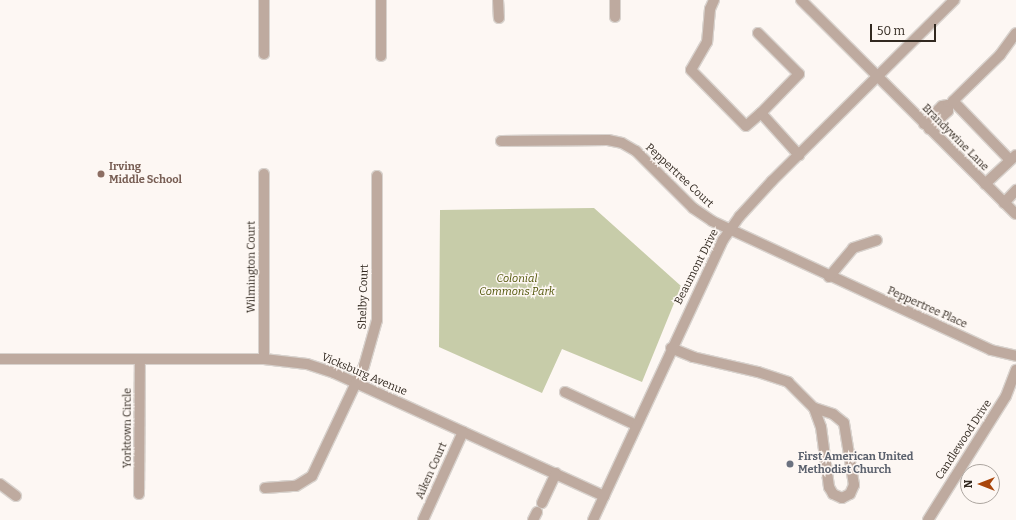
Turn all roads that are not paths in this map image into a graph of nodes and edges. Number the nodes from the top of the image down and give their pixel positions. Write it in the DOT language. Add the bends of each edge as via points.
graph roads {
  1 [pos="264,0"];
  2 [pos="381,0"];
  3 [pos="498,0"];
  4 [pos="615,0"];
  5 [pos="714,0"];
  6 [pos="801,0"];
  7 [pos="954,0"];
  8 [pos="499,18"];
  9 [pos="615,18"];
  10 [pos="758,33"];
  11 [pos="1016,33"];
  12 [pos="264,54"];
  13 [pos="381,56"];
  14 [pos="877,78"];
  15 [pos="950,103"];
  16 [pos="761,113"];
  17 [pos="927,127"];
  18 [pos="501,141"];
  19 [pos="799,155"];
  20 [pos="1013,158"];
  21 [pos="264,174"];
  22 [pos="377,176"];
  23 [pos="985,184"];
  24 [pos="1016,190"];
  25 [pos="1004,203"];
  26 [pos="1016,214"];
  27 [pos="730,230"];
  28 [pos="877,240"];
  29 [pos="829,277"];
  30 [pos="671,348"];
  31 [pos="1016,356"];
  32 [pos="0,359"];
  33 [pos="264,360"];
  34 [pos="140,361"];
  35 [pos="1016,370"];
  36 [pos="356,383"];
  37 [pos="565,392"];
  38 [pos="814,408"];
  39 [pos="636,425"];
  40 [pos="463,432"];
  41 [pos="556,473"];
  42 [pos="0,484"];
  43 [pos="265,488"];
  44 [pos="139,494"];
  45 [pos="16,496"];
  46 [pos="604,496"];
  47 [pos="542,503"];
  48 [pos="423,520"];
  49 [pos="593,520"];
  50 [pos="928,520"];
  1 -- 12 [label="street"];
  2 -- 13 [label="street"];
  3 -- 8 [label="street"];
  4 -- 9 [label="street"];
  5 -- 16 [label="street" via="710,9 707,42 691,70 746,126"];
  6 -- 14 [label="street"];
  7 -- 14 [label="street, Beaumont Drive"];
  10 -- 16 [label="street" via="799,74"];
  11 -- 15 [label="street" via="1000,55"];
  14 -- 17 [label="street, Brandywine Lane"];
  14 -- 19 [label="street, Beaumont Drive"];
  15 -- 17 [label="street" via="948,111"];
  15 -- 20 [label="street"];
  16 -- 19 [label="street"];
  17 -- 23 [label="street, Brandywine Lane"];
  18 -- 27 [label="street, Peppertree Court" via="608,140 622,143 644,158 699,214"];
  19 -- 27 [label="street, Beaumont Drive" via="752,202"];
  20 -- 23 [label="street"];
  21 -- 33 [label="street, Wilmington Court"];
  22 -- 36 [label="street, Shelby Court" via="377,320 373,341"];
  23 -- 25 [label="street, Brandywine Lane"];
  24 -- 25 [label="street"];
  25 -- 26 [label="street, Brandywine Lane"];
  27 -- 29 [label="street, Peppertree Court"];
  27 -- 30 [label="street, Beaumont Drive" via="712,261"];
  28 -- 29 [label="street" via="853,248"];
  29 -- 31 [label="street, Peppertree Place" via="991,350"];
  30 -- 38 [label="street" via="693,357 758,372 788,382"];
  30 -- 39 [label="street, Beaumont Drive"];
  32 -- 34 [label="street, Vicksburg Avenue"];
  33 -- 34 [label="street, Vicksburg Avenue"];
  33 -- 36 [label="street, Vicksburg Avenue" via="307,364"];
  34 -- 44 [label="street, Yorktown Circle"];
  35 -- 50 [label="street, Candlewood Drive" via="1006,396"];
  36 -- 40 [label="street, Vicksburg Avenue"];
  36 -- 43 [label="street, Shelby Court" via="312,476 296,486"];
  37 -- 39 [label="street"];
  38 -- 38 [label="street" via="821,427 829,487 833,494 842,498 850,494 854,485 844,423 832,414"];
  39 -- 46 [label="street, Beaumont Drive"];
  40 -- 41 [label="street, Vicksburg Avenue"];
  40 -- 48 [label="street, Aiken Court"];
  41 -- 46 [label="street, Vicksburg Avenue"];
  41 -- 47 [label="street"];
  42 -- 45 [label="street"];
  46 -- 49 [label="street, Beaumont Drive"];
}
